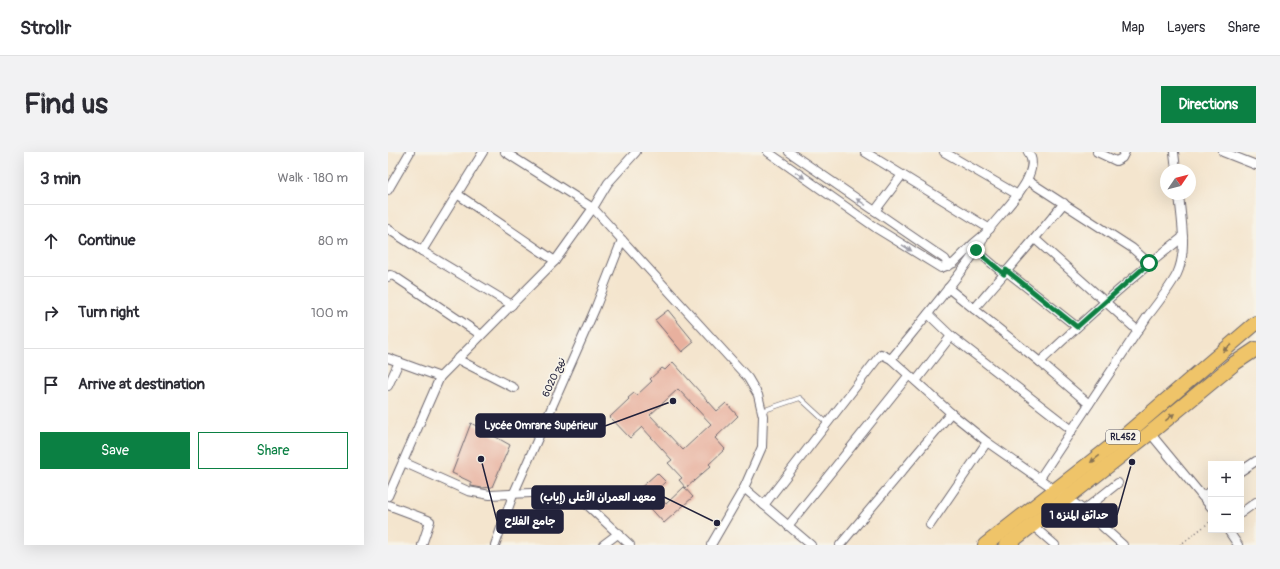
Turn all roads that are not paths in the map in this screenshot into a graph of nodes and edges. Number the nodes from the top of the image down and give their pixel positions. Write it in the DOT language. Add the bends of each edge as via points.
graph roads {
  1 [pos="410,152"];
  2 [pos="483,152"];
  3 [pos="505,152"];
  4 [pos="636,152"];
  5 [pos="789,152"];
  6 [pos="865,152"];
  7 [pos="944,152"];
  8 [pos="1028,152"];
  9 [pos="1097,152"];
  10 [pos="1125,152"];
  11 [pos="1174,152"];
  12 [pos="1224,152"];
  13 [pos="772,153"];
  14 [pos="1175,164"];
  15 [pos="1256,166"];
  16 [pos="902,174"];
  17 [pos="1027,180"];
  18 [pos="388,190"];
  19 [pos="457,194"];
  20 [pos="1018,194"];
  21 [pos="1180,200"];
  22 [pos="1064,203"];
  23 [pos="593,208"];
  24 [pos="874,211"];
  25 [pos="388,229"];
  26 [pos="988,231"];
  27 [pos="1183,237"];
  28 [pos="1035,239"];
  29 [pos="622,240"];
  30 [pos="976,250"];
  31 [pos="422,251"];
  32 [pos="555,261"];
  33 [pos="1149,263"];
  34 [pos="949,266"];
  35 [pos="1005,272"];
  36 [pos="388,277"];
  37 [pos="948,288"];
  38 [pos="1106,301"];
  39 [pos="512,305"];
  40 [pos="974,309"];
  41 [pos="928,314"];
  42 [pos="1255,324"];
  43 [pos="1077,327"];
  44 [pos="1138,330"];
  45 [pos="481,336"];
  46 [pos="951,336"];
  47 [pos="1256,349"];
  48 [pos="388,358"];
  49 [pos="1256,358"];
  50 [pos="457,359"];
  51 [pos="891,359"];
  52 [pos="399,362"];
  53 [pos="1040,362"];
  54 [pos="1235,363"];
  55 [pos="908,376"];
  56 [pos="440,378"];
  57 [pos="916,381"];
  58 [pos="388,386"];
  59 [pos="514,388"];
  60 [pos="1088,404"];
  61 [pos="762,411"];
  62 [pos="951,413"];
  63 [pos="827,423"];
  64 [pos="1072,430"];
  65 [pos="1150,433"];
  66 [pos="987,442"];
  67 [pos="1256,461"];
  68 [pos="403,462"];
  69 [pos="1244,469"];
  70 [pos="1040,478"];
  71 [pos="1118,483"];
  72 [pos="390,485"];
  73 [pos="744,488"];
  74 [pos="1055,489"];
  75 [pos="1208,493"];
  76 [pos="513,495"];
  77 [pos="388,496"];
  78 [pos="1202,496"];
  79 [pos="1067,497"];
  80 [pos="1256,502"];
  81 [pos="1208,503"];
  82 [pos="388,505"];
  83 [pos="764,505"];
  84 [pos="1084,510"];
  85 [pos="1244,511"];
  86 [pos="930,525"];
  87 [pos="1032,525"];
  88 [pos="788,526"];
  89 [pos="1230,533"];
  90 [pos="619,534"];
  91 [pos="422,545"];
  92 [pos="495,545"];
  93 [pos="603,545"];
  94 [pos="630,545"];
  95 [pos="711,545"];
  96 [pos="811,545"];
  97 [pos="840,545"];
  98 [pos="985,545"];
  99 [pos="1007,545"];
  100 [pos="1055,545"];
  101 [pos="1123,545"];
  102 [pos="1238,545"];
  1 -- 18 [label="street"];
  2 -- 19 [label="street"];
  3 -- 23 [label="street"];
  4 -- 23 [label="street" via="608,183"];
  24 -- 5 [label="street, one-way"];
  6 -- 16 [label="street"];
  7 -- 20 [label="street"];
  8 -- 17 [label="street" via="1032,165"];
  9 -- 10 [label="street" via="1116,161 1122,158"];
  11 -- 14 [label="street"];
  12 -- 15 [label="street"];
  13 -- 34 [label="street, one-way" via="876,228 941,268"];
  16 -- 24 [label="street"];
  16 -- 26 [label="street"];
  17 -- 20 [label="street"];
  17 -- 22 [label="street"];
  19 -- 31 [label="street"];
  19 -- 32 [label="street"];
  20 -- 26 [label="street"];
  21 -- 27 [label="street"];
  22 -- 28 [label="street"];
  22 -- 33 [label="street" via="1132,248"];
  23 -- 29 [label="street"];
  23 -- 32 [label="street"];
  24 -- 34 [label="street" via="945,259"];
  25 -- 31 [label="street"];
  26 -- 30 [label="street"];
  26 -- 34 [label="street"];
  27 -- 33 [label="street"];
  27 -- 44 [label="street" via="1177,273"];
  28 -- 35 [label="street"];
  28 -- 38 [label="street"];
  29 -- 61 [label="street" via="748,378 758,395"];
  29 -- 76 [label="street, نهج 6020" via="595,309"];
  30 -- 35 [label="street"];
  30 -- 37 [label="street"];
  31 -- 39 [label="street"];
  32 -- 39 [label="street"];
  33 -- 38 [label="street"];
  35 -- 40 [label="street"];
  35 -- 43 [label="street"];
  36 -- 45 [label="street" via="394,276"];
  37 -- 40 [label="street"];
  37 -- 41 [label="street"];
  38 -- 43 [label="street"];
  38 -- 44 [label="street"];
  39 -- 45 [label="street"];
  40 -- 53 [label="street"];
  41 -- 46 [label="street"];
  41 -- 51 [label="street"];
  42 -- 74 [label="highway, RL452, one-way" via="1123,438"];
  43 -- 53 [label="street"];
  44 -- 60 [label="street"];
  45 -- 50 [label="street"];
  46 -- 57 [label="street"];
  46 -- 64 [label="street"];
  47 -- 54 [label="highway, RL452"];
  48 -- 52 [label="street"];
  49 -- 54 [label="highway"];
  50 -- 56 [label="street"];
  50 -- 59 [label="street"];
  51 -- 55 [label="street"];
  51 -- 63 [label="street" via="880,354"];
  52 -- 56 [label="street"];
  52 -- 58 [label="street"];
  53 -- 60 [label="street"];
  65 -- 54 [label="highway, RL452, one-way"];
  55 -- 57 [label="street"];
  55 -- 88 [label="street"];
  56 -- 68 [label="street"];
  57 -- 62 [label="street"];
  60 -- 64 [label="street"];
  61 -- 63 [label="lane" via="800,398"];
  61 -- 73 [label="street" via="762,447"];
  62 -- 66 [label="street"];
  62 -- 97 [label="street"];
  63 -- 83 [label="street"];
  64 -- 70 [label="street"];
  65 -- 78 [label="street"];
  65 -- 79 [label="highway, RL452"];
  66 -- 70 [label="street"];
  66 -- 86 [label="street"];
  67 -- 69 [label="street"];
  68 -- 72 [label="street"];
  68 -- 76 [label="street" via="468,491 490,495"];
  70 -- 74 [label="street"];
  71 -- 84 [label="street"];
  72 -- 77 [label="street"];
  73 -- 83 [label="street"];
  73 -- 95 [label="street"];
  74 -- 79 [label="street"];
  74 -- 98 [label="highway, RL452"];
  75 -- 78 [label="street"];
  76 -- 90 [label="street" via="559,493 582,500"];
  76 -- 92 [label="street, نهج 6020"];
  78 -- 81 [label="street"];
  79 -- 84 [label="street"];
  79 -- 87 [label="highway, RL452"];
  80 -- 85 [label="street"];
  82 -- 91 [label="street" via="430,521"];
  83 -- 88 [label="street"];
  84 -- 101 [label="street"];
  87 -- 99 [label="highway, RL452"];
  87 -- 100 [label="street"];
  88 -- 96 [label="street"];
  89 -- 102 [label="street"];
  90 -- 93 [label="street"];
  90 -- 94 [label="street"];
}
